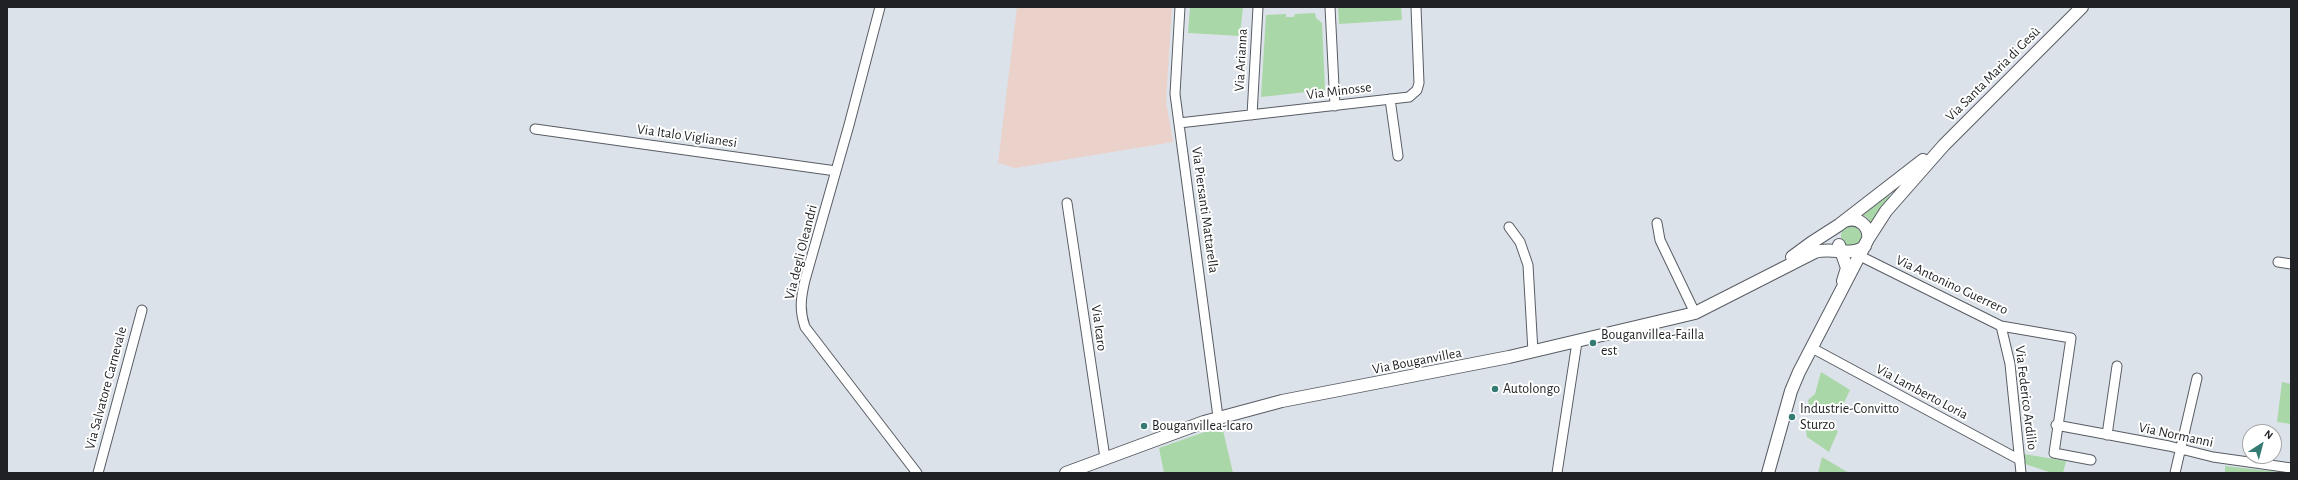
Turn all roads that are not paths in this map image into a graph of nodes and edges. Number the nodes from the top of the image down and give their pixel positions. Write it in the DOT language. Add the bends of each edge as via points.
graph roads {
  1 [pos="880,7"];
  2 [pos="1180,7"];
  3 [pos="1258,7"];
  4 [pos="1330,7"];
  5 [pos="1416,7"];
  6 [pos="2082,7"];
  7 [pos="1390,99"];
  8 [pos="1335,106"];
  9 [pos="1252,115"];
  10 [pos="1179,123"];
  11 [pos="534,129"];
  12 [pos="1944,145"];
  13 [pos="1398,156"];
  14 [pos="836,171"];
  15 [pos="1067,203"];
  16 [pos="1656,223"];
  17 [pos="1842,223"];
  18 [pos="1509,227"];
  19 [pos="1864,247"];
  20 [pos="1842,249"];
  21 [pos="2278,262"];
  22 [pos="2291,264"];
  23 [pos="1772,273"];
  24 [pos="1835,302"];
  25 [pos="142,310"];
  26 [pos="1695,313"];
  27 [pos="2001,326"];
  28 [pos="1577,342"];
  29 [pos="1812,348"];
  30 [pos="1533,352"];
  31 [pos="2117,366"];
  32 [pos="2197,378"];
  33 [pos="1218,417"];
  34 [pos="2056,426"];
  35 [pos="2107,435"];
  36 [pos="2179,449"];
  37 [pos="1105,458"];
  38 [pos="2020,460"];
  39 [pos="2091,460"];
  40 [pos="2291,468"];
  41 [pos="98,473"];
  42 [pos="917,473"];
  43 [pos="1066,473"];
  44 [pos="1557,473"];
  45 [pos="1768,473"];
  46 [pos="2021,473"];
  47 [pos="2175,473"];
  1 -- 14 [label="street, Via degli Oleandri"];
  2 -- 10 [label="street, Via Piersanti Mattarella" via="1175,94"];
  3 -- 9 [label="street, Via Arianna"];
  4 -- 8 [label="street"];
  5 -- 7 [label="street, Via Minosse" via="1419,83 1417,90 1409,97"];
  6 -- 12 [label="main road, Via Santa Maria di Gesù"];
  7 -- 8 [label="street, Via Minosse"];
  7 -- 13 [label="street"];
  8 -- 9 [label="street, Via Minosse"];
  9 -- 10 [label="street, Via Minosse"];
  10 -- 33 [label="street, Via Piersanti Mattarella"];
  11 -- 14 [label="street, Via Italo Viglianesi"];
  12 -- 17 [label="main road"];
  12 -- 19 [label="main road" via="1886,211"];
  14 -- 42 [label="street, Via degli Oleandri" via="801,298 804,323"];
  15 -- 37 [label="street, Via Icaro"];
  16 -- 26 [label="street" via="1660,240"];
  17 -- 19 [label="main road" via="1856,220 1867,228"];
  17 -- 20 [label="main road" via="1836,238"];
  17 -- 23 [label="main road"];
  18 -- 30 [label="street" via="1520,242 1528,265"];
  19 -- 20 [label="main road" via="1856,252"];
  19 -- 24 [label="main road"];
  19 -- 27 [label="street, Via Antonino Guerrero"];
  20 -- 23 [label="main road" via="1815,252"];
  20 -- 24 [label="main road" via="1846,268"];
  21 -- 22 [label="street"];
  23 -- 26 [label="main road, Via Bouganvillea"];
  24 -- 29 [label="main road"];
  25 -- 41 [label="street, Via Salvatore Carnevale"];
  26 -- 28 [label="main road, Via Bouganvillea"];
  27 -- 34 [label="street, Via Antonino Guerrero" via="2071,338"];
  27 -- 38 [label="street, Via Federico Ardilio" via="2010,364"];
  28 -- 30 [label="main road, Via Bouganvillea"];
  28 -- 44 [label="street"];
  29 -- 38 [label="street, Via Lamberto Loria"];
  29 -- 45 [label="main road" via="1791,391"];
  30 -- 33 [label="main road, Via Bouganvillea" via="1389,382 1282,400"];
  31 -- 35 [label="street"];
  32 -- 36 [label="street"];
  33 -- 37 [label="main road, Via Bouganvillea"];
  34 -- 35 [label="street, Via Normanni"];
  34 -- 39 [label="street, Via Antonino Guerrero" via="2054,452"];
  35 -- 36 [label="street, Via Normanni"];
  36 -- 40 [label="street, Via Normanni" via="2213,457"];
  36 -- 47 [label="street"];
  37 -- 43 [label="main road, Via Bouganvillea"];
  38 -- 46 [label="street, Via Federico Ardilio"];
}
